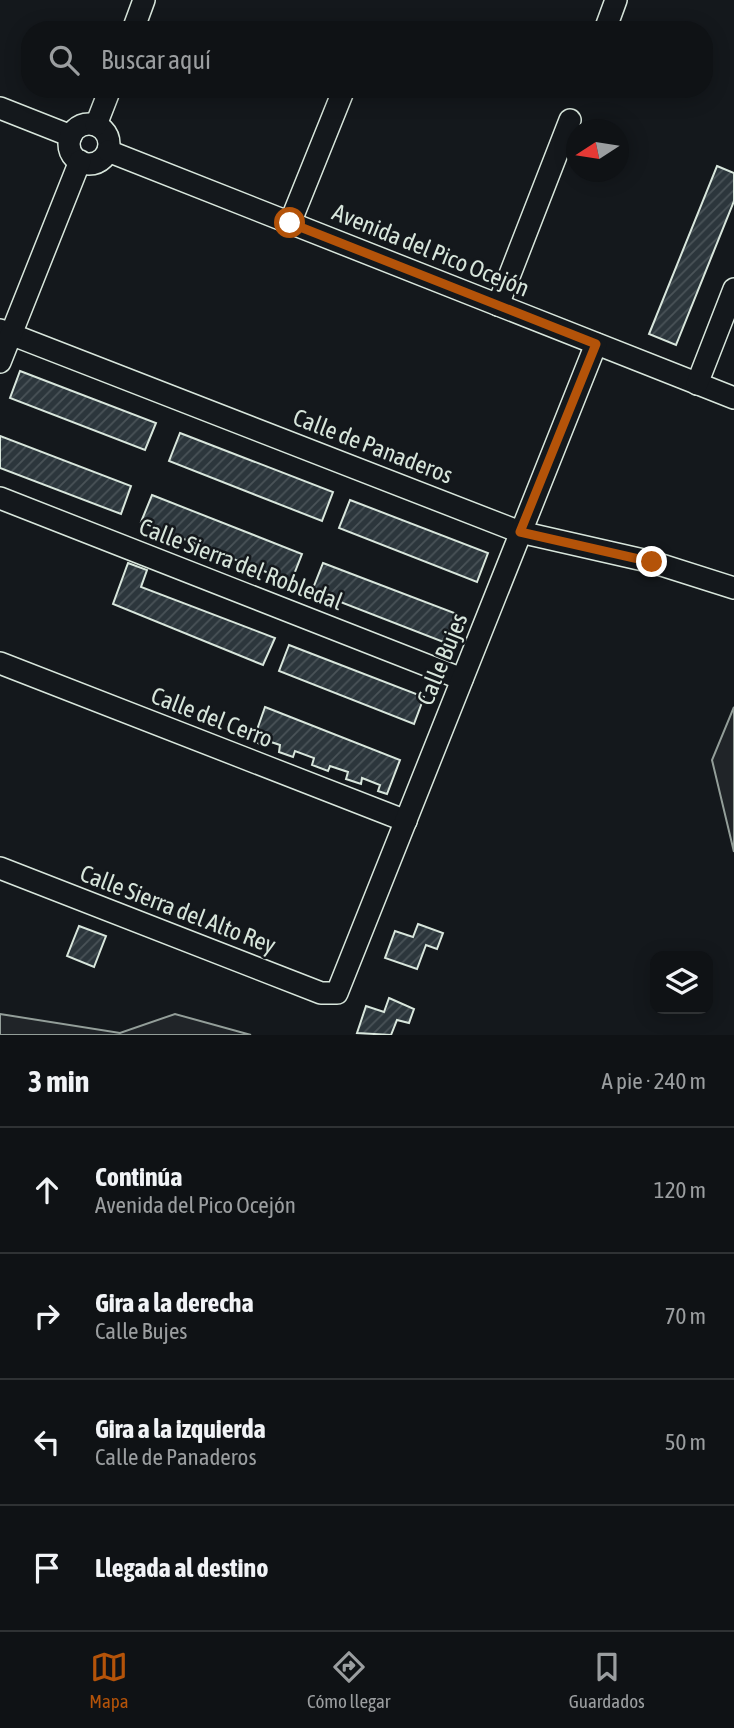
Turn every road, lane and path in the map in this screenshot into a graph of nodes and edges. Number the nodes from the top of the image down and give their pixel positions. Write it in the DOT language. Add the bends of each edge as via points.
graph roads {
  1 [pos="144,0"];
  2 [pos="616,0"];
  3 [pos="136,21"];
  4 [pos="608,21"];
  5 [pos="106,98"];
  6 [pos="340,98"];
  7 [pos="0,108"];
  8 [pos="96,125"];
  9 [pos="566,128"];
  10 [pos="71,136"];
  11 [pos="108,150"];
  12 [pos="80,161"];
  13 [pos="290,223"];
  14 [pos="734,289"];
  15 [pos="498,305"];
  16 [pos="5,332"];
  17 [pos="596,344"];
  18 [pos="0,362"];
  19 [pos="697,384"];
  20 [pos="734,398"];
  21 [pos="0,498"];
  22 [pos="520,532"];
  23 [pos="734,588"];
  24 [pos="0,663"];
  25 [pos="462,679"];
  26 [pos="406,821"];
  27 [pos="0,868"];
  28 [pos="337,993"];
  1 -- 3 [label="street"];
  2 -- 4 [label="street"];
  5 -- 8 [label="street"];
  6 -- 13 [label="street"];
  7 -- 10 [label="street"];
  8 -- 10 [label="street" via="84,124"];
  8 -- 11 [label="street" via="109,138"];
  9 -- 15 [label="street"];
  10 -- 12 [label="street" via="72,153"];
  11 -- 12 [label="street" via="100,161"];
  11 -- 13 [label="street, Avenida del Pico Ocejón"];
  12 -- 16 [label="street"];
  13 -- 15 [label="street, Avenida del Pico Ocejón"];
  14 -- 19 [label="street"];
  15 -- 17 [label="street, Avenida del Pico Ocejón"];
  16 -- 18 [label="street"];
  16 -- 22 [label="street, Calle de Panaderos"];
  17 -- 19 [label="street, Avenida del Pico Ocejón"];
  17 -- 22 [label="street, Calle Bujes"];
  19 -- 20 [label="street, Avenida del Pico Ocejón"];
  21 -- 25 [label="street, Calle Sierra del Robledal"];
  22 -- 23 [label="street, Calle de Panaderos" via="652,562"];
  22 -- 25 [label="street, Calle Bujes"];
  24 -- 26 [label="street, Calle del Cerro"];
  25 -- 26 [label="street, Calle Bujes"];
  26 -- 28 [label="street, Calle Bujes"];
  27 -- 28 [label="street, Calle Sierra del Alto Rey" via="321,993"];
}
